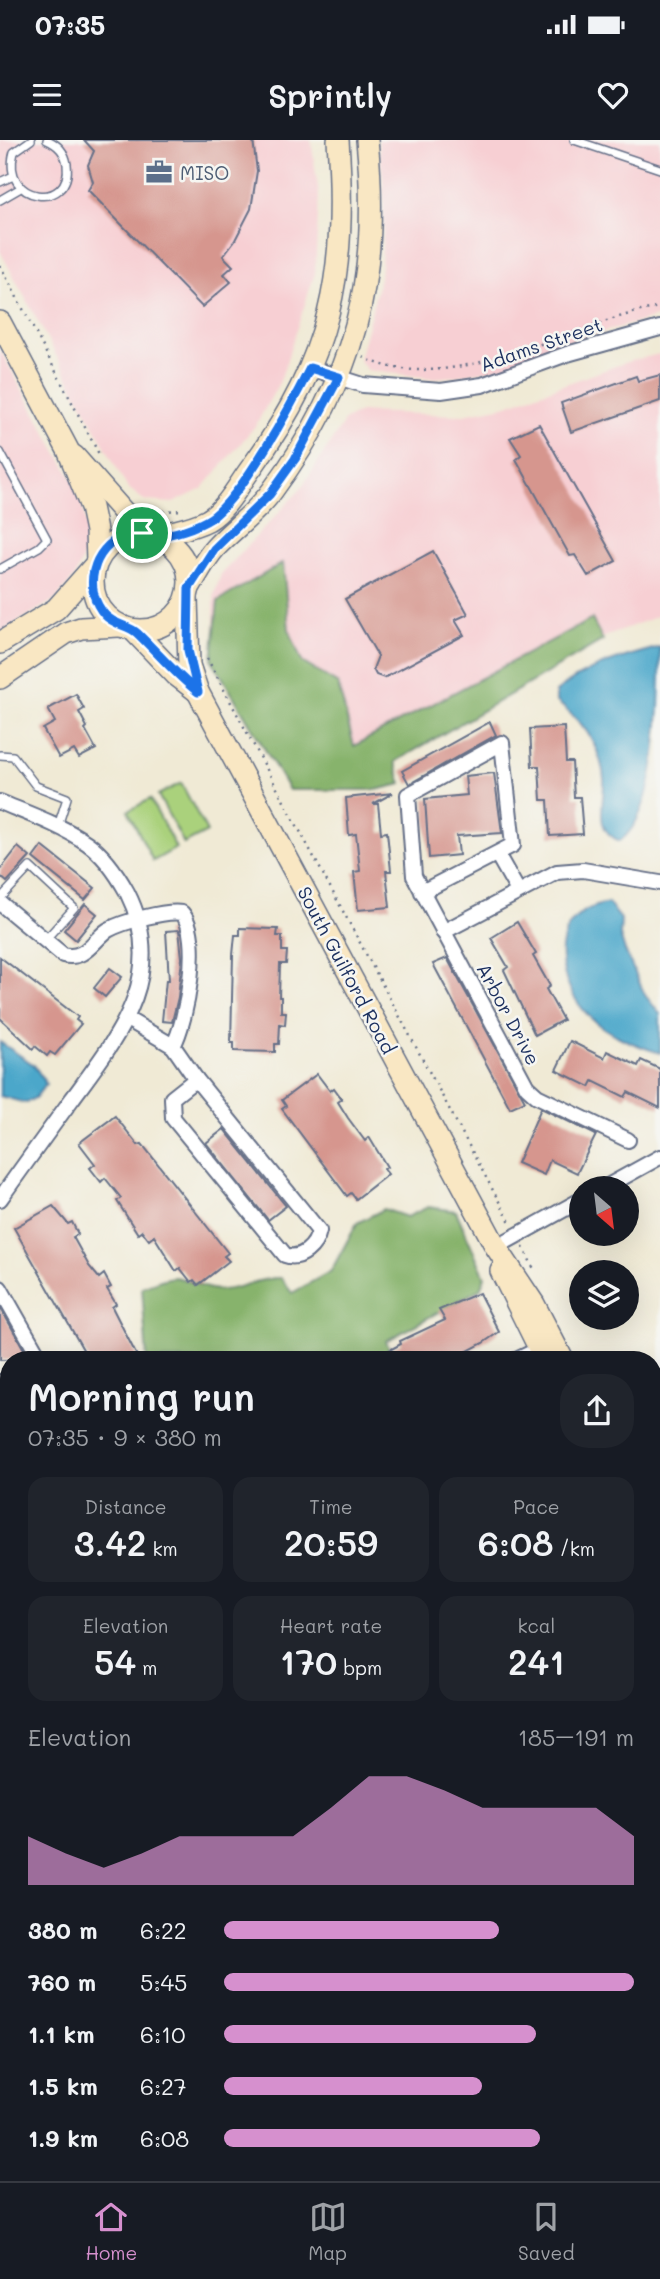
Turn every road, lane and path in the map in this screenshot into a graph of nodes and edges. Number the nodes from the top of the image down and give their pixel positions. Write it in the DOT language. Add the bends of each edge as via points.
graph roads {
  1 [pos="31,140"];
  2 [pos="47,140"];
  3 [pos="338,140"];
  4 [pos="367,140"];
  5 [pos="574,140"];
  6 [pos="660,169"];
  7 [pos="11,177"];
  8 [pos="0,182"];
  9 [pos="19,189"];
  10 [pos="0,200"];
  11 [pos="0,265"];
  12 [pos="660,307"];
  13 [pos="0,322"];
  14 [pos="660,328"];
  15 [pos="363,356"];
  16 [pos="310,368"];
  17 [pos="339,377"];
  18 [pos="68,450"];
  19 [pos="0,452"];
  20 [pos="105,466"];
  21 [pos="181,510"];
  22 [pos="146,512"];
  23 [pos="150,535"];
  24 [pos="96,563"];
  25 [pos="0,569"];
  26 [pos="188,593"];
  27 [pos="126,628"];
  28 [pos="0,643"];
  29 [pos="204,651"];
  30 [pos="0,678"];
  31 [pos="198,692"];
  32 [pos="0,755"];
  33 [pos="0,802"];
  34 [pos="58,827"];
  35 [pos="497,854"];
  36 [pos="660,883"];
  37 [pos="518,891"];
  38 [pos="422,892"];
  39 [pos="0,901"];
  40 [pos="139,920"];
  41 [pos="443,932"];
  42 [pos="45,940"];
  43 [pos="127,1019"];
  44 [pos="173,1046"];
  45 [pos="196,1079"];
  46 [pos="628,1140"];
  47 [pos="660,1157"];
  48 [pos="626,1176"];
  49 [pos="0,1199"];
  50 [pos="569,1207"];
  51 [pos="517,1236"];
  52 [pos="496,1247"];
  53 [pos="0,1287"];
  54 [pos="36,1351"];
  55 [pos="549,1351"];
  1 -- 7 [label="lane" via="14,152"];
  2 -- 9 [label="lane" via="65,157 68,166 62,184 41,197"];
  3 -- 16 [label="main road" via="339,267 323,337"];
  4 -- 17 [label="main road" via="371,252 362,307"];
  5 -- 6 [label="lane"];
  7 -- 8 [label="lane"];
  7 -- 9 [label="lane"];
  9 -- 10 [label="lane"];
  11 -- 20 [label="path"];
  12 -- 15 [label="path" via="635,311 500,358 445,369 392,367"];
  13 -- 18 [label="main road"];
  14 -- 17 [label="street, Adams Street" via="567,354 482,385 441,391 394,389"];
  16 -- 17 [label="street, Adams Street"];
  16 -- 23 [label="main road" via="282,421 221,510 199,524"];
  17 -- 26 [label="main road" via="295,459 245,522 214,549"];
  18 -- 23 [label="main road"];
  18 -- 24 [label="main road" via="91,507"];
  19 -- 25 [label="lane" via="47,539"];
  21 -- 22 [label="path"];
  23 -- 24 [label="main road" via="116,540"];
  23 -- 26 [label="main road" via="180,553 188,570"];
  24 -- 27 [label="main road" via="94,595 104,613"];
  24 -- 28 [label="main road" via="56,609"];
  26 -- 27 [label="main road" via="170,621 152,629"];
  26 -- 31 [label="main road, South Guilford Road" via="189,665"];
  27 -- 30 [label="main road" via="66,632"];
  27 -- 31 [label="main road, South Guilford Road"];
  29 -- 51 [label="path"];
  31 -- 52 [label="main road, South Guilford Road"];
  32 -- 34 [label="lane" via="13,756 36,786 67,798"];
  33 -- 34 [label="street"];
  34 -- 40 [label="street" via="103,857 119,876"];
  35 -- 37 [label="street"];
  35 -- 38 [label="street"];
  35 -- 38 [label="street, Arbor Drive" via="513,845 502,743 408,795 414,876"];
  36 -- 37 [label="street" via="571,870"];
  37 -- 41 [label="street"];
  38 -- 41 [label="street, Arbor Drive"];
  39 -- 42 [label="street"];
  39 -- 42 [label="lane" via="30,867 74,908"];
  40 -- 42 [label="street" via="113,928 77,956 63,955"];
  40 -- 43 [label="street" via="141,980"];
  40 -- 44 [label="street" via="178,912 187,918 189,995 183,1028"];
  41 -- 46 [label="street, Arbor Drive" via="529,1091"];
  43 -- 44 [label="street"];
  43 -- 49 [label="street"];
  44 -- 45 [label="street"];
  45 -- 45 [label="street" via="172,1098 173,1118 285,1255 302,1254 316,1242 319,1231"];
  47 -- 48 [label="street"];
  50 -- 51 [label="street"];
  51 -- 52 [label="street"];
  52 -- 55 [label="main road, South Guilford Road" via="501,1271"];
  53 -- 54 [label="street"];
}
